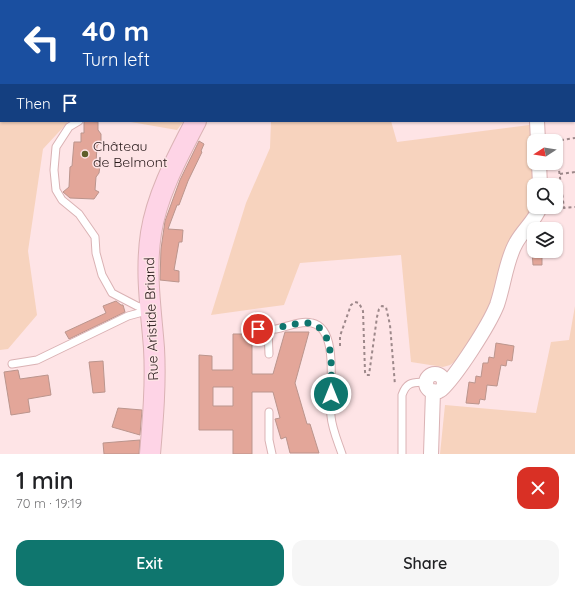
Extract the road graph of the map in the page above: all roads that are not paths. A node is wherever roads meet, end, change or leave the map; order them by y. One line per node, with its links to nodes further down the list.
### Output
1 (77, 122): 6 (lane)
2 (196, 122): 6 (street, Rue Aristide Briand)
3 (537, 122): 4 (street)
4 (538, 134)
5 (538, 214): 11 (street)
6 (150, 310): 10 (lane); 13 (street, Rue Aristide Briand)
7 (248, 329): 8 (lane)
8 (268, 330): 9 (lane); 15 (lane)
9 (269, 354)
10 (12, 364)
11 (434, 384): 16 (lane); 17 (street)
12 (268, 412): 14 (lane)
13 (150, 454)
14 (272, 454)
15 (342, 454)
16 (402, 454)
17 (431, 454)

